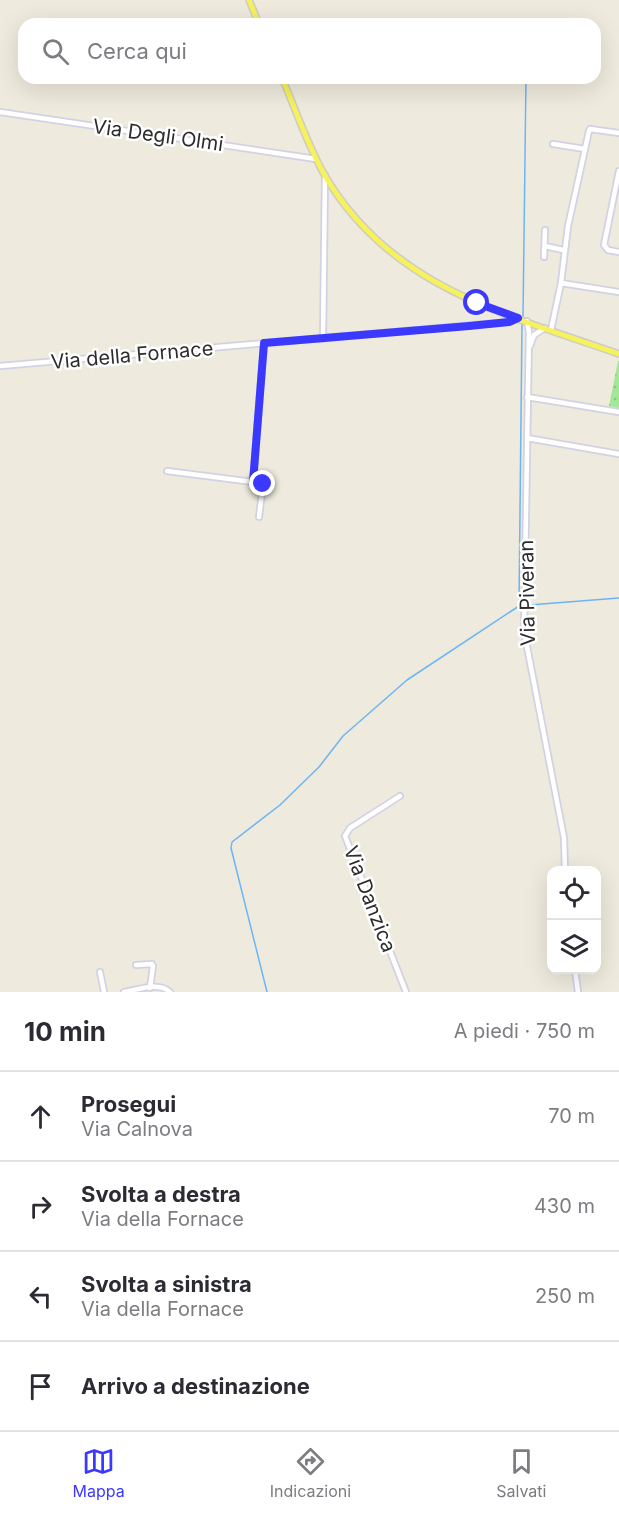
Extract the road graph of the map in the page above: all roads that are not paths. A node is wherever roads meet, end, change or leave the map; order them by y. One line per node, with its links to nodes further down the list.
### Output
1 (249, 0): 2 (main road)
2 (256, 18)
3 (285, 84): 8 (main road)
4 (0, 112): 8 (street, Via Degli Olmi)
5 (619, 133): 7 (street)
6 (552, 144): 7 (street)
7 (585, 149): 13 (street)
8 (316, 159): 10 (main road)
9 (619, 171): 14 (street)
10 (325, 175): 18 (main road); 22 (street)
11 (545, 230): 12 (street)
12 (545, 246): 13 (street); 15 (street)
13 (563, 250): 16 (street)
14 (619, 252)
15 (544, 257)
16 (561, 283): 17 (street); 20 (street)
17 (619, 291)
18 (522, 320): 19 (main road); 21 (street, Via Piveran); 22 (street, Via della Fornace)
19 (535, 324): 20 (main road); 21 (street, Via Piveran)
20 (548, 329): 21 (street); 24 (main road)
21 (532, 334): 26 (street, Via Piveran)
22 (323, 339): 23 (street, Via della Fornace)
23 (264, 343): 25 (street, Via della Fornace); 31 (street)
24 (619, 354)
25 (0, 366)
26 (527, 397): 27 (street); 28 (street, Via Piveran)
27 (619, 412)
28 (526, 438): 29 (street); 34 (street, Via Piveran)
29 (619, 454)
30 (167, 471): 31 (street)
31 (253, 482): 32 (street)
32 (259, 516)
33 (400, 796): 42 (street, Via Danzica)
34 (565, 866)
35 (136, 965): 38 (street)
36 (100, 972): 39 (street)
37 (576, 974): 43 (street)
38 (150, 988): 40 (street); 41 (street)
39 (104, 992)
40 (124, 992)
41 (170, 992)
42 (406, 992)
43 (578, 992)

